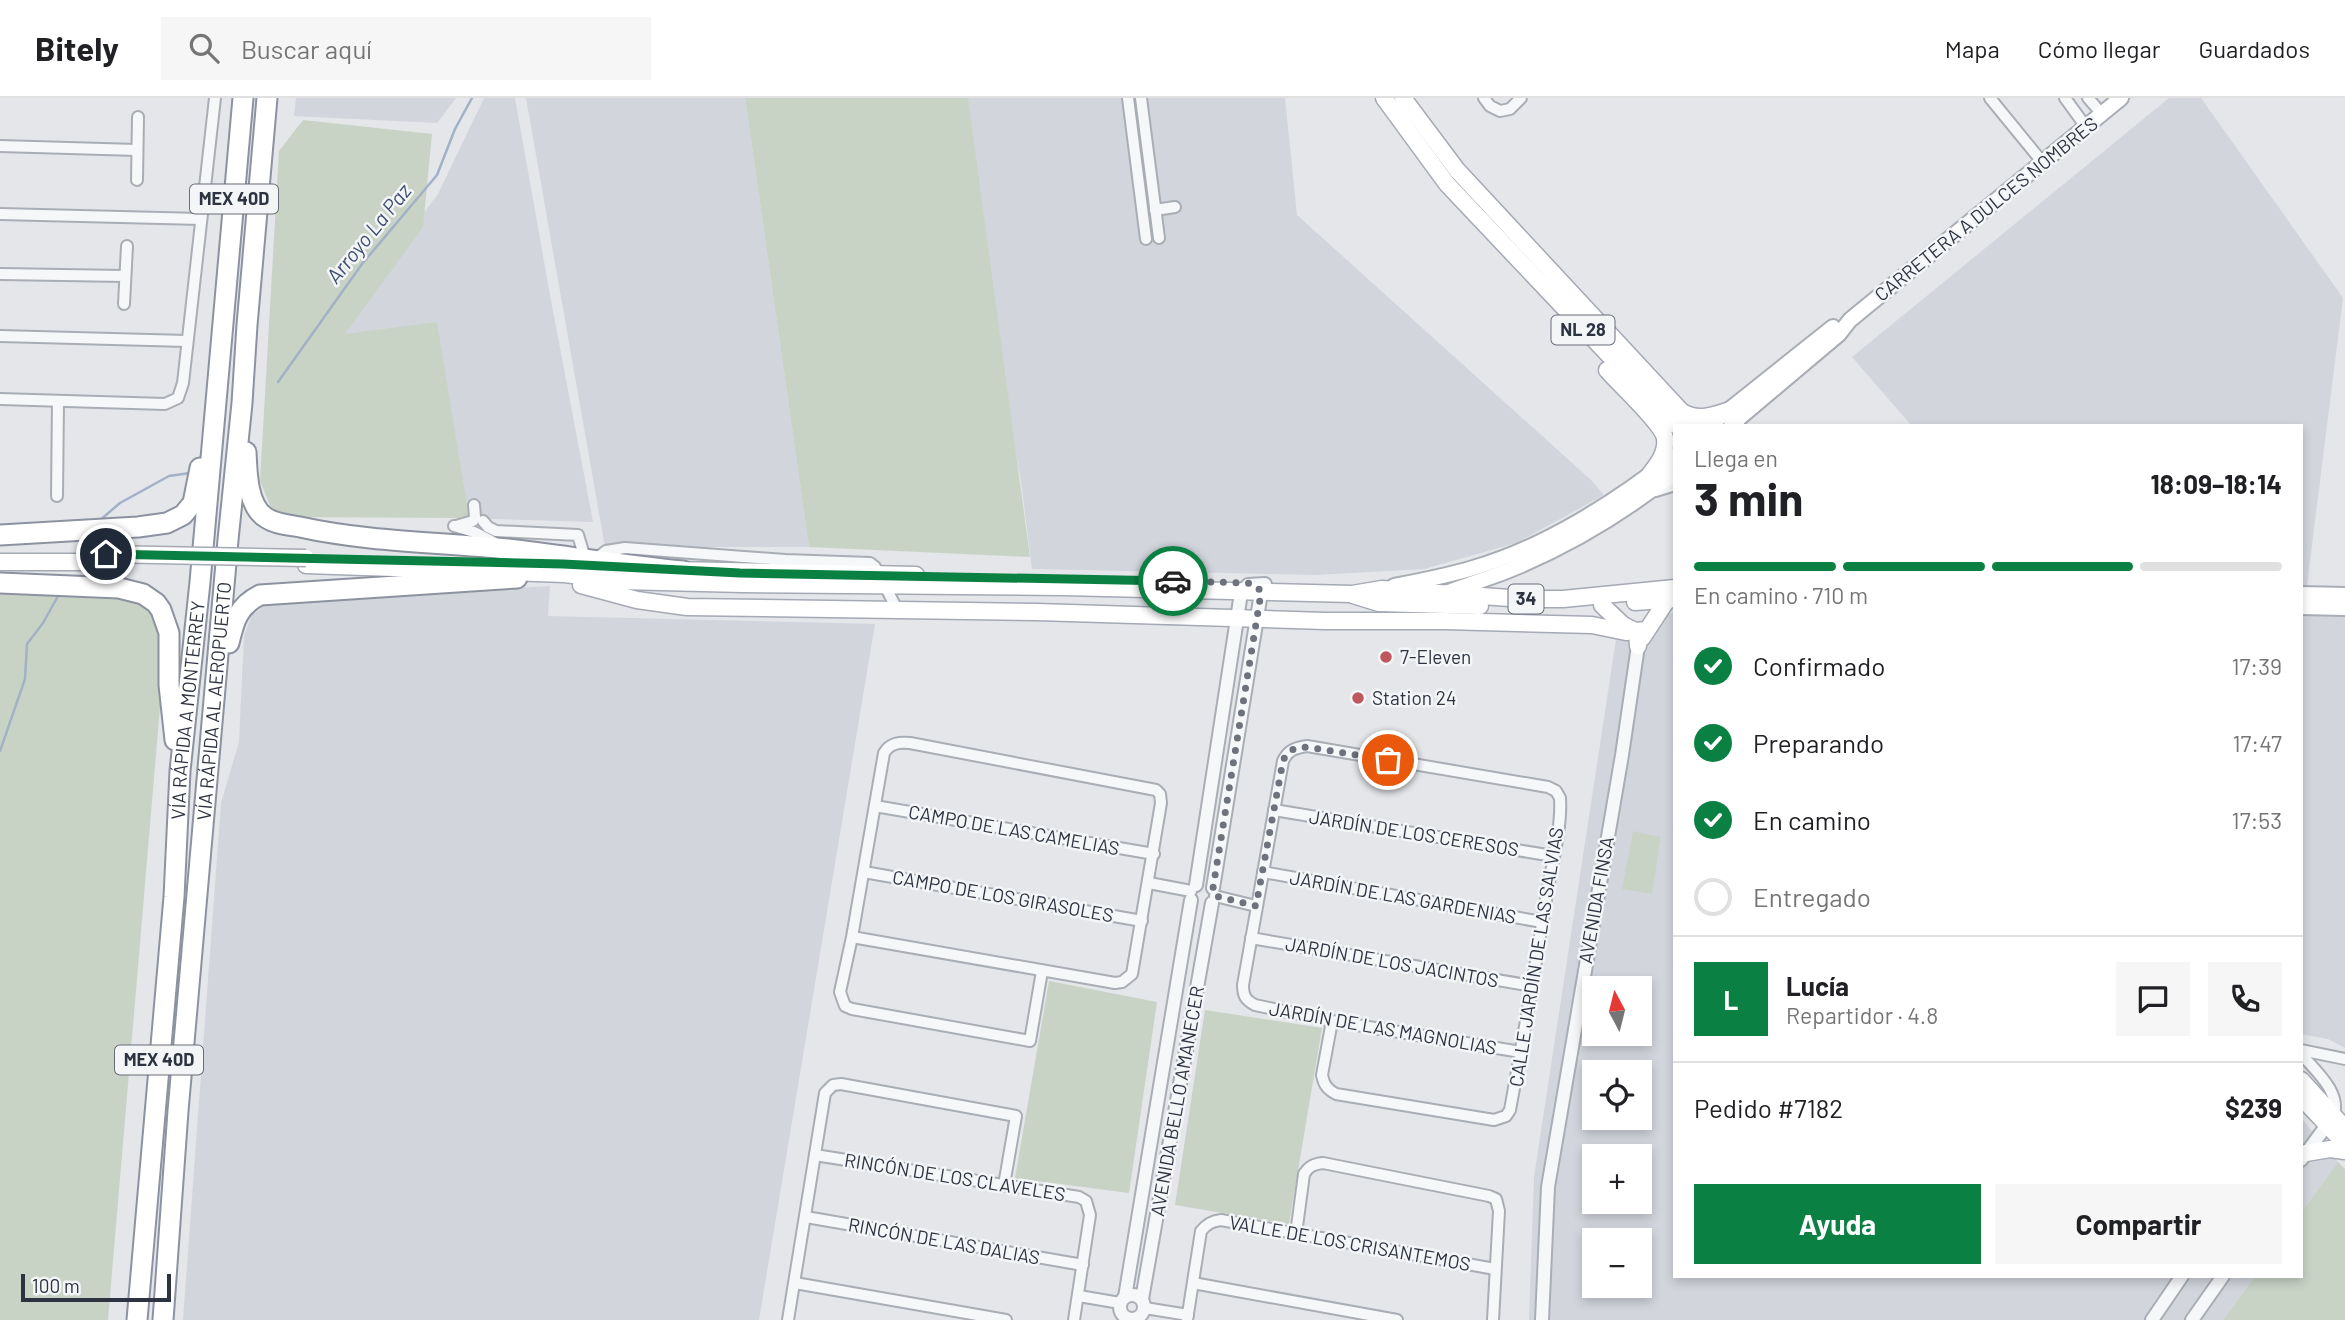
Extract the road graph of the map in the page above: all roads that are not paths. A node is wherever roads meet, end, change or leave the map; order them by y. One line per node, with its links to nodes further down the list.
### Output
1 (215, 98): 24 (street)
2 (243, 98): 37 (highway, VÍA RÁPIDA A MONTERREY / MEX 40D)
3 (267, 98): 36 (highway, VÍA RÁPIDA AL AEROPUERTO / MEX 40D)
4 (1128, 98): 26 (street)
5 (1141, 98): 22 (street)
6 (1384, 98): 30 (main road, NL 28)
7 (1404, 98): 38 (main road)
8 (1484, 98): 9 (street)
9 (1521, 98)
10 (1990, 98): 19 (street)
11 (2064, 98): 16 (street)
12 (2088, 98): 14 (street)
13 (2121, 98): 14 (main road, CARRETERA A DULCES NOMBRES)
14 (2102, 114): 16 (main road, CARRETERA A DULCES NOMBRES)
15 (138, 117): 18 (street)
16 (2086, 127): 19 (main road, CARRETERA A DULCES NOMBRES)
17 (0, 146): 18 (street)
18 (137, 150): 20 (street)
19 (2043, 163): 39 (main road, CARRETERA A DULCES NOMBRES)
20 (137, 180)
21 (1175, 207): 22 (street)
22 (1155, 210): 25 (street)
23 (0, 214): 24 (street)
24 (201, 219): 33 (street)
25 (1159, 238)
26 (1146, 239)
27 (127, 246): 29 (street)
28 (0, 274): 29 (street)
29 (125, 276): 31 (street)
30 (1546, 290): 38 (main road, NL 28); 42 (main road)
31 (124, 304)
32 (0, 336): 33 (street)
33 (187, 341): 35 (street)
34 (0, 399): 35 (street)
35 (58, 401): 43 (street)
36 (242, 403): 47 (highway); 76 (highway, VÍA RÁPIDA AL AEROPUERTO / MEX 40D)
37 (216, 406): 46 (highway); 81 (highway, VÍA RÁPIDA A MONTERREY / MEX 40D)
38 (1674, 420): 39 (main road)
39 (1733, 420): 40 (main road, CARRETERA A DULCES NOMBRES)
40 (1715, 424)
41 (1673, 454): 42 (main road)
42 (1669, 472): 58 (main road); 59 (main road)
43 (57, 496)
44 (474, 505): 47 (street)
45 (483, 521): 54 (street)
46 (0, 534)
47 (507, 549): 52 (highway)
48 (0, 554): 49 (main road)
49 (107, 558): 50 (main road); 51 (main road, bridge)
50 (0, 562)
51 (306, 562): 52 (main road); 54 (main road)
52 (683, 571): 54 (main road)
53 (517, 578): 69 (main road); 76 (highway)
54 (882, 582): 56 (main road); 57 (main road); 69 (main road); 70 (street)
55 (0, 583): 81 (highway)
56 (1063, 587): 57 (main road); 71 (main road)
57 (1254, 587): 58 (main road); 60 (main road); 72 (street, AVENIDA BELLO AMANECER); 73 (street, AVENIDA BELLO AMANECER)
58 (1382, 589): 59 (main road, 34); 60 (main road)
59 (1444, 593): 63 (main road, 34); 64 (main road)
60 (1352, 594): 64 (main road)
61 (2303, 594): 62 (main road)
62 (2345, 595)
63 (1672, 596): 65 (main road, 34); 75 (main road)
64 (1407, 605): 66 (main road, 34)
65 (1602, 605): 66 (main road, 34); 75 (main road)
66 (1478, 606): 74 (main road)
67 (2303, 607): 68 (main road)
68 (2345, 608)
69 (800, 610): 70 (main road)
70 (898, 611): 71 (main road)
71 (1037, 612): 72 (main road)
72 (1238, 618): 73 (main road); 77 (street, AVENIDA BELLO AMANECER)
73 (1257, 619): 74 (main road); 78 (street, AVENIDA BELLO AMANECER)
74 (1445, 621): 75 (main road)
75 (1640, 636): 134 (street, AVENIDA FINSA)
76 (217, 665): 128 (highway, VÍA RÁPIDA AL AEROPUERTO / MEX 40D)
77 (1221, 720): 78 (street); 79 (street, AVENIDA BELLO AMANECER)
78 (1239, 722): 80 (street, AVENIDA BELLO AMANECER)
79 (1216, 748): 80 (street); 89 (street, AVENIDA BELLO AMANECER)
80 (1234, 752): 90 (street, AVENIDA BELLO AMANECER)
81 (180, 771): 127 (highway, VÍA RÁPIDA A MONTERREY / MEX 40D)
82 (875, 806): 84 (street, CAMPO DE LAS CAMELIAS); 84 (street); 86 (street)
83 (1274, 810): 85 (street, JARDÍN DE LOS CERESOS); 85 (street, CALLE JARDÍN DE LAS SALVIAS); 87 (street)
84 (1154, 854): 88 (street)
85 (1553, 856): 93 (street, CALLE JARDÍN DE LAS SALVIAS)
86 (864, 872): 92 (street, CAMPO DE LOS GIRASOLES); 94 (street)
87 (1263, 872): 91 (street); 93 (street, JARDÍN DE LAS GARDENIAS)
88 (1149, 883): 89 (street); 92 (street)
89 (1192, 892): 90 (street); 90 (street); 104 (street, AVENIDA BELLO AMANECER)
90 (1213, 895): 91 (street); 105 (street, AVENIDA BELLO AMANECER)
91 (1256, 906): 95 (street)
92 (1142, 920): 96 (street)
93 (1542, 922): 97 (street, CALLE JARDÍN DE LAS SALVIAS)
94 (852, 937): 96 (street); 96 (street)
95 (1251, 938): 97 (street, JARDÍN DE LOS JACINTOS); 98 (street, JARDÍN DE LAS MAGNOLIAS)
96 (1042, 971)
97 (1532, 986): 99 (street, CALLE JARDÍN DE LAS SALVIAS)
98 (1332, 1021): 99 (street, JARDÍN DE LAS MAGNOLIAS); 99 (street, CALLE JARDÍN DE LAS SALVIAS)
99 (1521, 1052)
100 (2303, 1052): 102 (street)
101 (2303, 1054): 109 (street)
102 (2345, 1059)
103 (2303, 1082): 109 (main road)
104 (1160, 1090): 105 (street); 107 (street, AVENIDA BELLO AMANECER)
105 (1179, 1093): 108 (street, AVENIDA BELLO AMANECER)
106 (2303, 1102): 109 (main road)
107 (1156, 1113): 108 (street); 124 (street, AVENIDA BELLO AMANECER)
108 (1175, 1117): 125 (street, AVENIDA BELLO AMANECER)
109 (2334, 1120): 110 (main road); 113 (street)
110 (2345, 1144)
111 (2345, 1151): 113 (main road)
112 (816, 1155): 114 (street, RINCÓN DE LOS CLAVELES); 114 (street); 115 (street)
113 (2303, 1157)
114 (1003, 1185): 117 (street, RINCÓN DE LOS CLAVELES)
115 (806, 1217): 117 (street, RINCÓN DE LAS DALIAS); 121 (street)
116 (1296, 1234): 118 (street, VALLE DE LOS CRISANTEMOS); 118 (street); 122 (street, VALLE DE LOS CRISANTEMOS)
117 (1083, 1265): 123 (street)
118 (1495, 1269): 133 (street)
119 (2181, 1278): 135 (street)
120 (2222, 1278): 136 (street)
121 (794, 1283): 129 (street); 130 (street)
122 (1193, 1283): 126 (street); 132 (street)
123 (1079, 1296): 124 (street); 131 (street)
124 (1121, 1308): 125 (street); 125 (street)
125 (1142, 1310): 126 (street)
126 (1187, 1318)
127 (137, 1320)
128 (163, 1320)
129 (788, 1320)
130 (1006, 1320)
131 (1074, 1320)
132 (1397, 1320)
133 (1493, 1320)
134 (1542, 1320)
135 (2152, 1320)
136 (2193, 1320)

